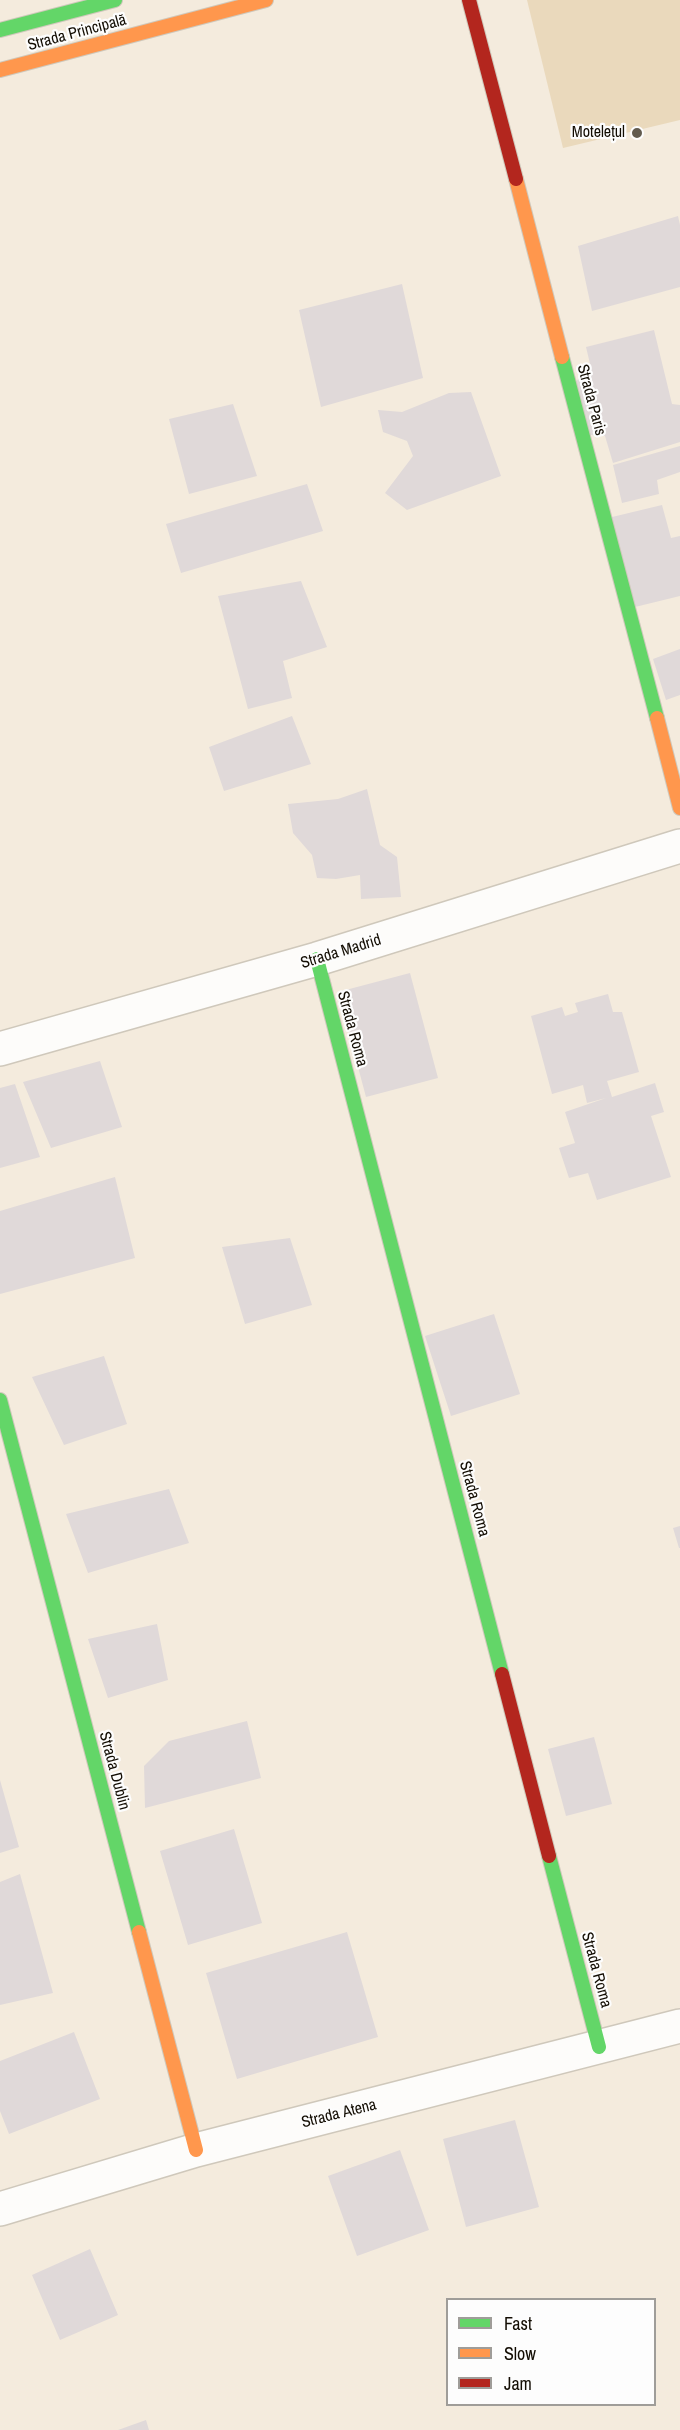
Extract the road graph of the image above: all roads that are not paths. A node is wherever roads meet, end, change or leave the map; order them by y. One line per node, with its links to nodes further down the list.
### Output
1 (115, 0): 4 (street, Strada Principală)
2 (266, 0): 5 (street, Strada Principală)
3 (470, 0): 6 (street, Strada Paris)
4 (0, 30)
5 (0, 70)
6 (680, 808)
7 (680, 846): 8 (street, Strada Madrid)
8 (317, 959): 9 (street, Strada Madrid); 12 (street, Strada Roma)
9 (0, 1049)
10 (0, 1400): 13 (street, Strada Dublin)
11 (680, 2026): 12 (street, Strada Atena)
12 (599, 2047): 13 (street, Strada Atena)
13 (196, 2150): 14 (street, Strada Atena)
14 (0, 2209)

